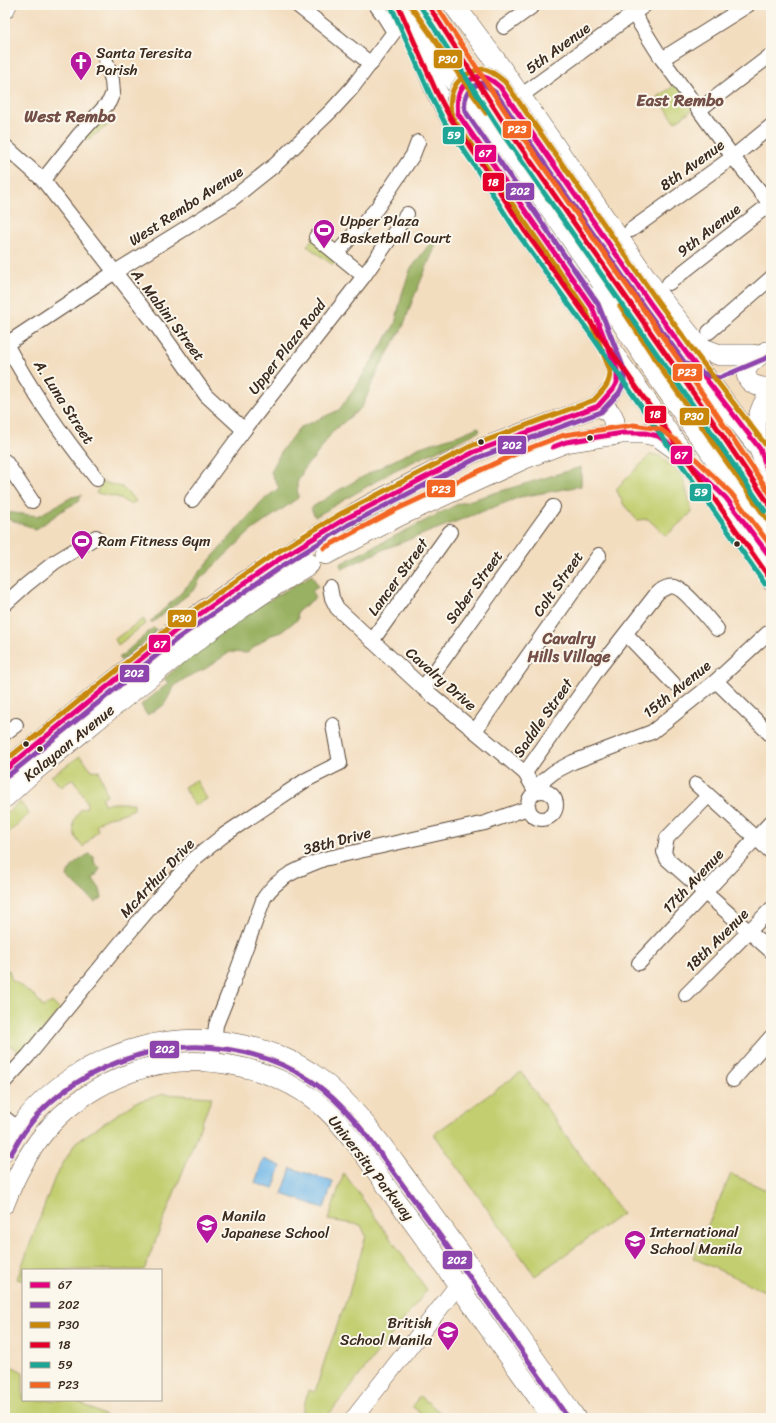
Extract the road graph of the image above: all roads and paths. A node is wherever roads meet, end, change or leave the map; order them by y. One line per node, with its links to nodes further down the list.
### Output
1 (7, 5): 11 (main road)
2 (297, 5): 17 (street)
3 (376, 5): 17 (street, West Rembo Avenue)
4 (398, 5): 37 (main road)
5 (401, 5): 40 (main road)
6 (428, 5): 55 (main road)
7 (454, 5): 38 (main road)
8 (534, 5): 13 (street)
9 (645, 5): 12 (street, 5th Avenue)
10 (748, 5): 15 (street)
11 (5, 9)
12 (631, 9): 15 (street); 18 (street, 5th Avenue)
13 (504, 27)
14 (771, 55): 19 (street)
15 (662, 58): 19 (street)
16 (106, 61): 24 (street)
17 (371, 64): 30 (street, West Rembo Avenue)
18 (529, 90)
19 (699, 110): 23 (street)
20 (771, 126): 23 (street, 8th Avenue)
21 (418, 142): 29 (street)
22 (5, 146): 24 (street, A. Mabini Street)
23 (733, 157): 25 (street); 27 (street, 8th Avenue)
24 (43, 180): 30 (street, A. Mabini Street)
25 (770, 204): 33 (street, 9th Avenue)
26 (407, 214): 31 (street, Upper Plaza Road)
27 (631, 230)
28 (316, 237): 29 (street)
29 (337, 253): 31 (street)
30 (115, 272): 36 (street, West Rembo Avenue); 44 (street, A. Mabini Street)
31 (364, 276): 44 (street, Upper Plaza Road)
32 (771, 278): 35 (street)
33 (669, 283)
34 (588, 300): 37 (main road); 39 (main road, bridge); 40 (main road)
35 (709, 332)
36 (5, 344): 49 (street, A. Luna Street)
37 (608, 346): 43 (main road, Kalayaan Avenue); 48 (main road)
38 (763, 352): 39 (main road); 41 (main road)
39 (690, 358): 46 (main road)
40 (658, 377): 51 (main road); 58 (main road)
41 (771, 386)
42 (771, 392): 46 (main road)
43 (598, 406): 45 (main road); 59 (main road, Kalayaan Avenue)
44 (244, 430): 52 (street, Upper Plaza Road)
45 (612, 435): 48 (main road, Kalayaan Avenue); 59 (main road, Kalayaan Avenue)
46 (766, 456): 50 (main road)
47 (5, 461): 53 (street)
48 (688, 461): 51 (main road); 62 (main road)
49 (97, 479)
50 (771, 480)
51 (726, 498): 61 (main road)
52 (192, 500)
53 (32, 501)
54 (553, 507): 71 (street, Saber Street)
55 (771, 507)
56 (450, 532): 68 (street, Lancer Street)
57 (96, 537): 64 (street)
58 (771, 537)
59 (313, 550): 77 (main road, Kalayaan Avenue); 82 (main road, Kalayaan Avenue)
60 (599, 555): 75 (street, Colt Street)
61 (771, 558)
62 (771, 580)
63 (330, 587): 68 (street, Cavalry Drive)
64 (5, 604)
65 (717, 629): 67 (street, Saddle Street)
66 (768, 633): 69 (street, 15th Avenue)
67 (626, 634): 70 (street); 78 (street, Saddle Street)
68 (372, 641): 71 (street, Cavalry Drive)
69 (716, 681): 74 (street); 80 (street, 15th Avenue)
70 (673, 683)
71 (423, 688): 75 (street, Cavalry Drive)
72 (16, 725): 76 (street)
73 (333, 725): 97 (street, McArthur Drive)
74 (769, 730)
75 (476, 731): 78 (street, Cavalry Drive)
76 (5, 733)
77 (5, 770)
78 (525, 772): 80 (street, Cavalry Drive)
79 (696, 784): 81 (street)
80 (535, 790): 83 (street); 83 (street)
81 (708, 796): 85 (street); 87 (street)
82 (5, 797)
83 (528, 808): 94 (street, 38th Drive)
84 (771, 822): 85 (street, 17th Avenue)
85 (756, 838): 86 (street); 87 (street, 17th Avenue)
86 (771, 852)
87 (705, 893): 89 (street); 91 (street, 17th Avenue)
88 (771, 909): 89 (street, 18th Avenue)
89 (750, 932): 90 (street); 92 (street, 18th Avenue)
90 (771, 951)
91 (639, 964)
92 (686, 995)
93 (771, 1037): 96 (street)
94 (214, 1040): 95 (street, 38th Drive); 98 (main road, University Parkway); 101 (main road, University Parkway)
95 (212, 1062): 100 (main road, University Parkway); 102 (main road, University Parkway)
96 (733, 1080)
97 (5, 1081)
98 (11, 1124): 99 (main road, University Parkway)
99 (5, 1151)
100 (5, 1204)
101 (476, 1273): 102 (street); 105 (main road, University Parkway)
102 (458, 1285): 103 (street); 104 (main road, University Parkway)
103 (354, 1418)
104 (552, 1418)
105 (576, 1418)

